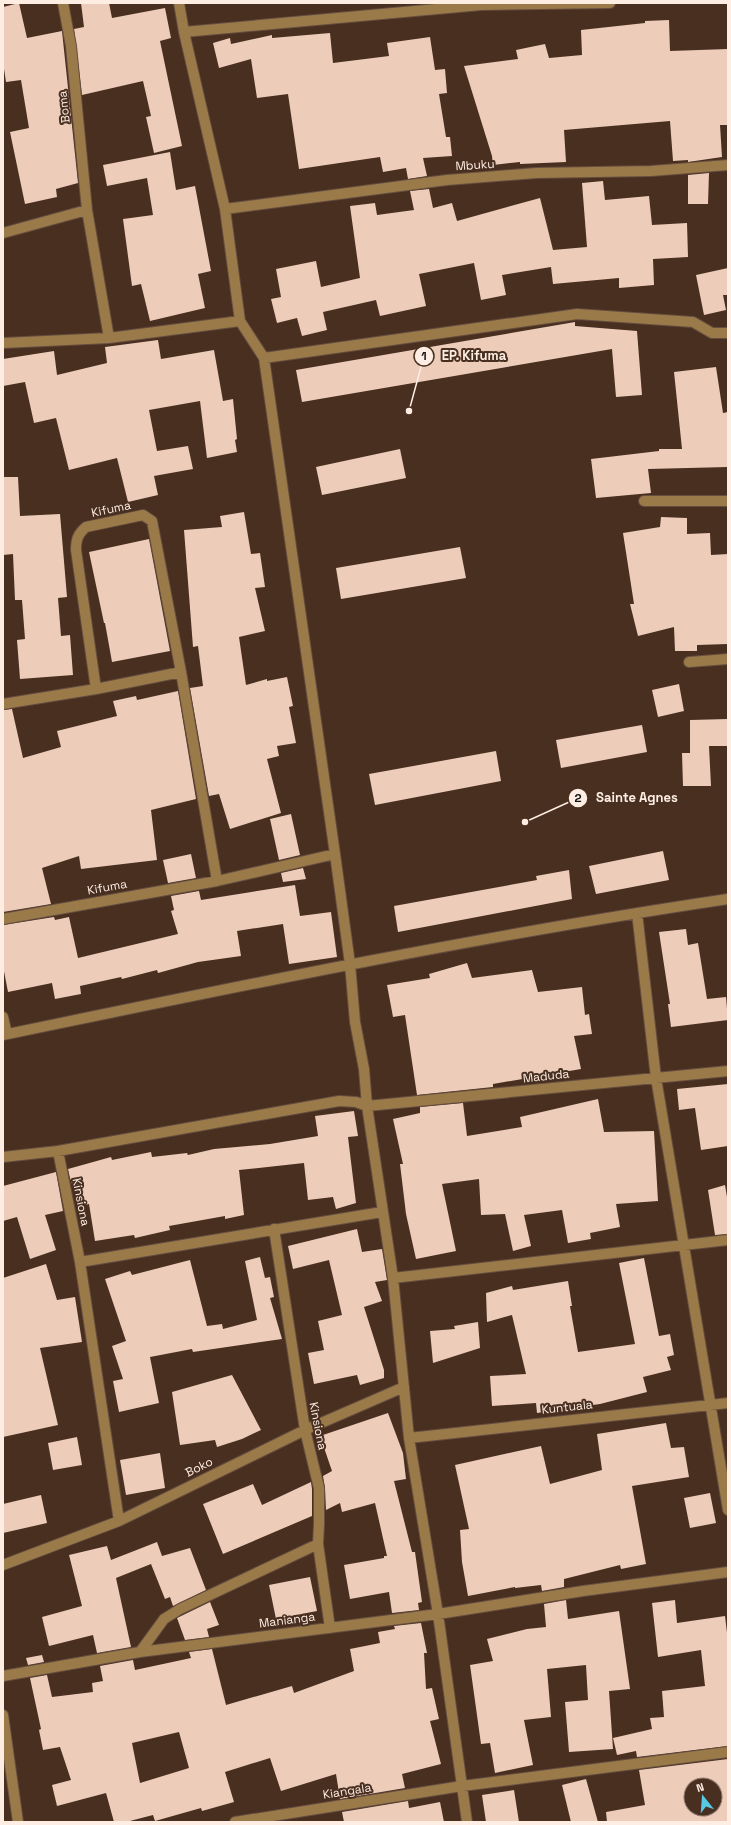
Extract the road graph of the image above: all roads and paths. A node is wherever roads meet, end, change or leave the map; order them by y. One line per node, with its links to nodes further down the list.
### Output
1 (62, 3): 6 (street, Boma)
2 (179, 3): 4 (street)
3 (610, 3): 4 (street)
4 (184, 32): 7 (street)
5 (728, 164): 7 (street, Mbuku)
6 (87, 210): 8 (street); 11 (street, Boma)
7 (225, 210): 9 (street)
8 (3, 233)
9 (240, 321): 11 (street); 13 (street)
10 (728, 333): 13 (street)
11 (109, 338): 12 (street)
12 (3, 343)
13 (264, 358): 21 (street)
14 (728, 500): 15 (street)
15 (644, 501)
16 (728, 659): 17 (street)
17 (690, 662)
18 (181, 672): 19 (street); 19 (street, Kifuma); 22 (street, Kifuma)
19 (96, 689): 20 (street)
20 (3, 704)
21 (335, 854): 22 (street, Kifuma); 26 (street)
22 (216, 881): 25 (street, Kifuma)
23 (728, 899): 24 (street)
24 (637, 913): 26 (street); 30 (street)
25 (3, 919)
26 (350, 964): 28 (street); 31 (street)
27 (3, 1017): 28 (street)
28 (5, 1034)
29 (728, 1071): 30 (street, Maduda)
30 (656, 1078): 31 (street, Maduda); 37 (street)
31 (367, 1106): 32 (street, Maduda); 34 (street)
32 (58, 1150): 33 (street, Maduda); 38 (street, Kinsiona)
33 (3, 1157)
34 (382, 1212): 35 (street); 39 (street)
35 (274, 1229): 38 (street); 43 (street, Kinsiona)
36 (728, 1240): 37 (street)
37 (685, 1244): 39 (street); 42 (street)
38 (80, 1262): 46 (street, Kinsiona)
39 (393, 1278): 40 (street)
40 (404, 1387): 43 (street, Boko); 44 (street)
41 (728, 1403): 42 (street, Kuntuala)
42 (711, 1405): 44 (street, Kuntuala); 45 (street)
43 (304, 1430): 46 (street, Boko); 47 (street, Kinsiona)
44 (409, 1438): 50 (street)
45 (728, 1510)
46 (119, 1521): 48 (street, Boko)
47 (318, 1544): 51 (street, Kinsiona); 52 (street)
48 (3, 1565)
49 (728, 1572): 50 (street, Manianga)
50 (438, 1614): 51 (street, Manianga); 56 (street)
51 (330, 1628): 52 (street, Manianga)
52 (140, 1652): 53 (street, Manianga)
53 (3, 1676)
54 (3, 1715): 57 (street)
55 (728, 1752): 56 (street, Kiangala)
56 (462, 1786): 58 (street, Kiangala); 59 (street)
57 (18, 1822)
58 (236, 1822)
59 (467, 1822)

